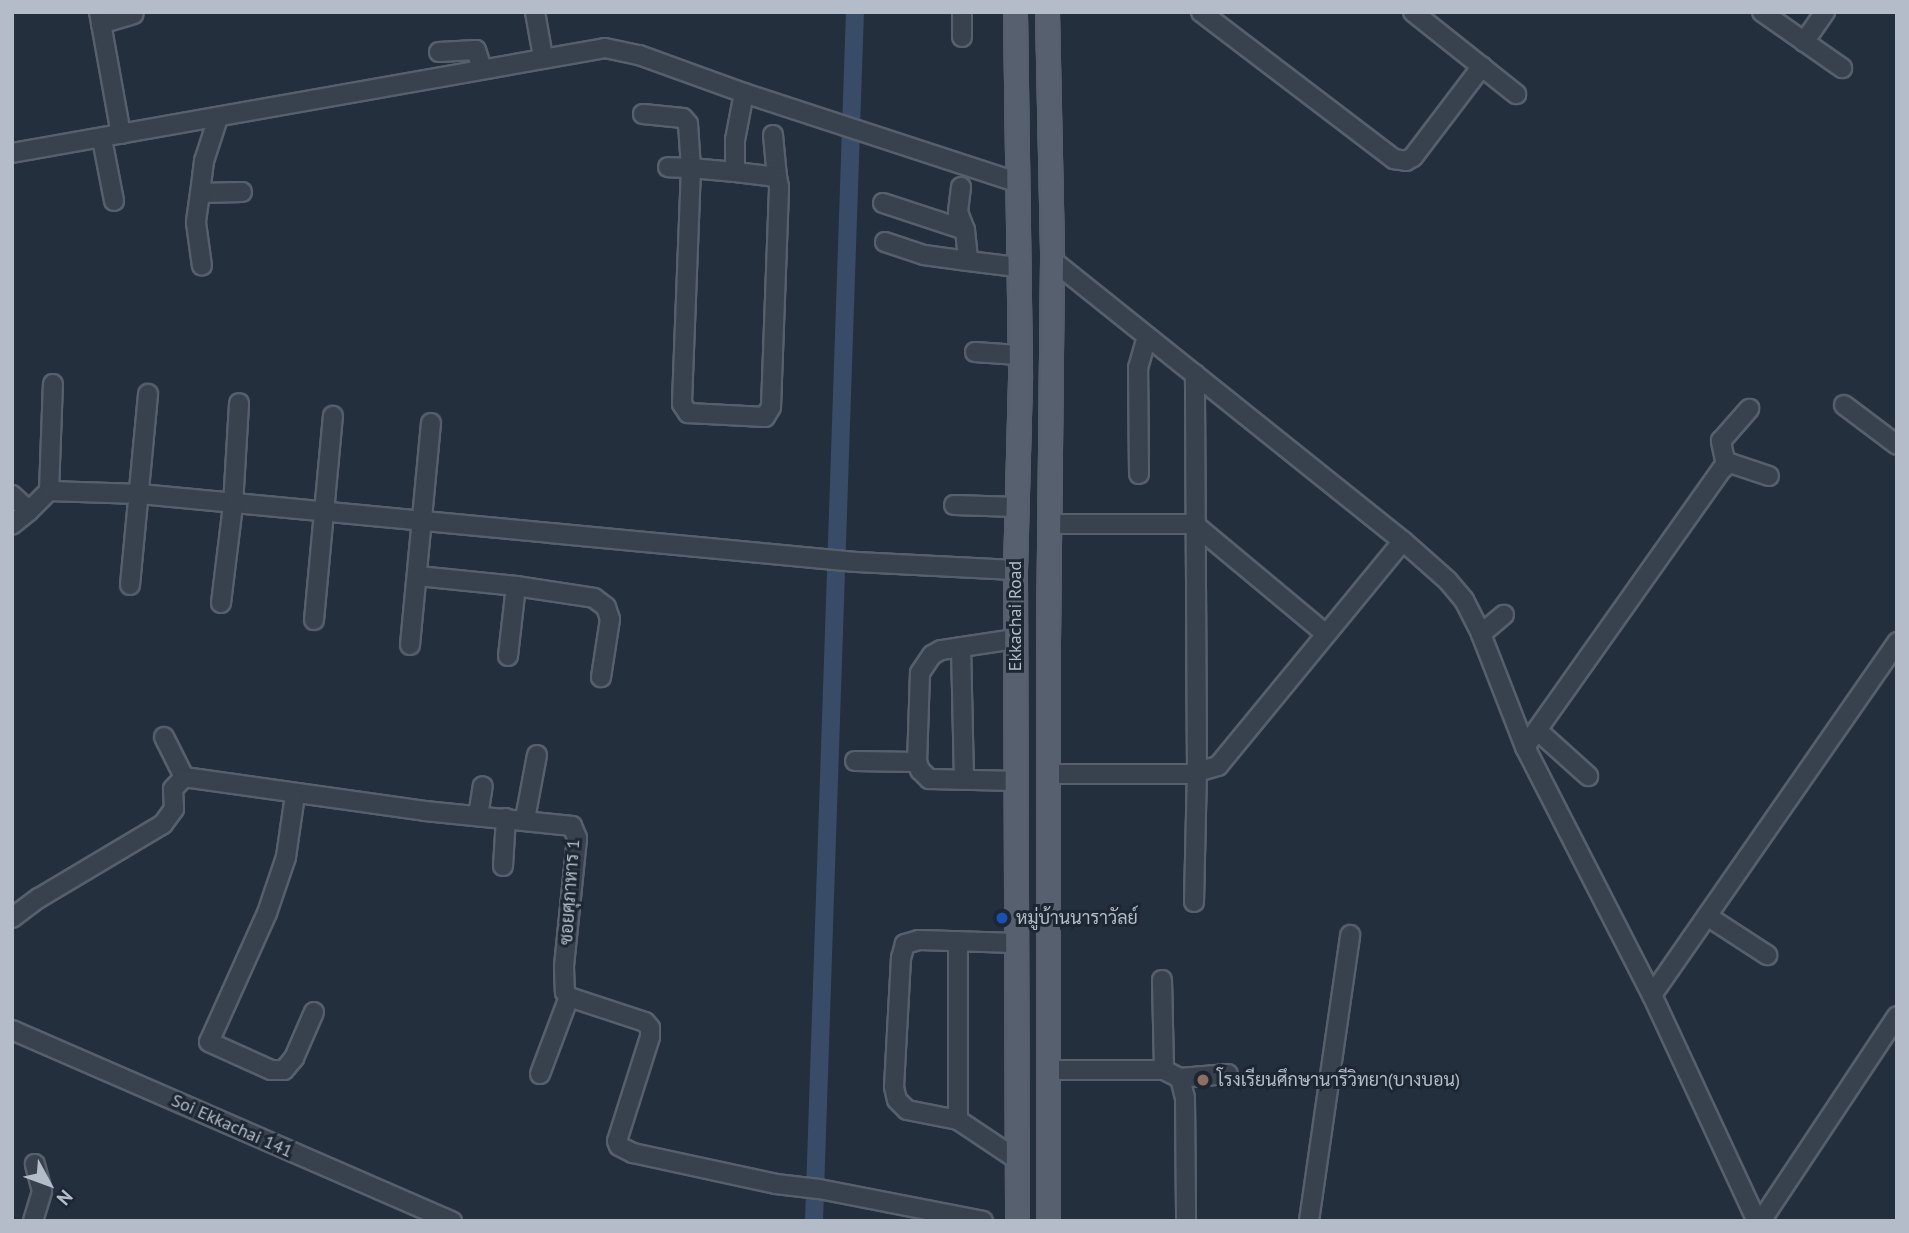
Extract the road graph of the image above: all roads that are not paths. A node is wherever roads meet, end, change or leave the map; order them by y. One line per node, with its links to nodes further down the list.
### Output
1 (535, 12): 14 (street)
2 (962, 12): 11 (street)
3 (1015, 12): 30 (main road, Ekkachai Road)
4 (1047, 12): 39 (main road, Ekkachai Road)
5 (1201, 12): 15 (street)
6 (1413, 12): 15 (street)
7 (1762, 12): 12 (street)
8 (1825, 12): 12 (street)
9 (132, 14): 10 (street)
10 (100, 18): 22 (street)
11 (962, 37)
12 (1804, 42): 16 (street)
13 (439, 52): 17 (street)
14 (543, 57): 17 (street); 18 (street)
15 (1482, 66): 19 (street)
16 (1842, 68)
17 (482, 69): 21 (street)
18 (744, 93): 28 (street); 30 (street)
19 (1516, 94)
20 (643, 114): 27 (street)
21 (218, 118): 22 (street); 33 (street)
22 (121, 134): 24 (street)
23 (773, 135): 29 (street)
24 (102, 139): 25 (street); 34 (street)
25 (12, 153)
26 (668, 167): 27 (street)
27 (691, 168): 28 (street); 29 (street)
28 (735, 172): 29 (street)
29 (777, 177)
30 (1016, 182): 38 (main road, Ekkachai Road)
31 (961, 187): 36 (street)
32 (242, 192): 33 (street)
33 (200, 194): 41 (street)
34 (114, 201)
35 (883, 203): 36 (street)
36 (965, 230): 40 (street)
37 (884, 242): 40 (street)
38 (1016, 256): 39 (main road); 40 (street); 44 (main road, Ekkachai Road)
39 (1052, 260): 42 (street); 66 (main road, Ekkachai Road)
40 (968, 261)
41 (202, 266)
42 (1147, 336): 45 (street); 55 (street)
43 (975, 352): 44 (street)
44 (1018, 355): 62 (main road, Ekkachai Road)
45 (1195, 374): 67 (street); 69 (street)
46 (53, 384): 57 (street)
47 (148, 394): 58 (street)
48 (239, 403): 60 (street)
49 (1844, 405): 53 (street)
50 (1749, 409): 54 (street)
51 (333, 416): 64 (street)
52 (431, 423): 65 (street)
53 (1897, 445)
54 (1726, 465): 56 (street); 85 (street)
55 (1139, 474)
56 (1769, 476)
57 (49, 491): 58 (street); 63 (street)
58 (140, 494): 60 (street); 72 (street)
59 (12, 495): 63 (street)
60 (233, 505): 64 (street); 74 (street)
61 (954, 505): 62 (street)
62 (1017, 507): 70 (main road, Ekkachai Road)
63 (29, 510): 68 (street)
64 (326, 512): 65 (street); 76 (street)
65 (419, 521): 70 (street); 71 (street)
66 (1050, 524): 67 (street); 92 (main road, Ekkachai Road)
67 (1194, 524): 77 (street); 91 (street)
68 (12, 525)
69 (1403, 541): 77 (street); 78 (street)
70 (1015, 570): 79 (main road, Ekkachai Road)
71 (418, 576): 73 (street); 81 (street)
72 (130, 585)
73 (516, 586): 83 (street); 84 (street)
74 (221, 603)
75 (1504, 615): 78 (street)
76 (314, 620)
77 (1325, 633): 91 (street)
78 (1481, 634): 87 (street)
79 (1015, 639): 82 (street); 96 (main road, Ekkachai Road)
80 (1897, 642): 103 (street)
81 (410, 645)
82 (961, 647): 90 (street); 95 (street)
83 (508, 656)
84 (601, 677)
85 (1537, 730): 87 (street); 93 (street)
86 (164, 737): 94 (street)
87 (1525, 747): 110 (street)
88 (537, 755): 100 (street)
89 (855, 761): 90 (street)
90 (918, 762): 95 (street)
91 (1197, 773): 92 (street); 102 (street)
92 (1048, 774): 115 (main road, Ekkachai Road)
93 (1588, 776)
94 (184, 777): 98 (street, ซอยศุภาหาร 1); 104 (street)
95 (964, 780): 96 (street)
96 (1017, 782): 107 (main road, Ekkachai Road)
97 (483, 786): 99 (street)
98 (295, 795): 99 (street, ซอยศุภาหาร 1); 112 (street)
99 (478, 816): 100 (street, ซอยศุภาหาร 1)
100 (516, 819): 101 (street); 111 (street, ซอยศุภาหาร 1)
101 (503, 866)
102 (1194, 902)
103 (1707, 916): 108 (street); 110 (street)
104 (12, 918)
105 (1350, 935): 129 (street)
106 (958, 941): 107 (street); 119 (street); 119 (street)
107 (1016, 943): 120 (main road, Ekkachai Road)
108 (1767, 955)
109 (1162, 980): 117 (street)
110 (1652, 995): 122 (street)
111 (569, 997): 116 (street); 125 (street)
112 (314, 1012)
113 (1897, 1016): 122 (street)
114 (12, 1030): 124 (street, Soi Ekkachai 141)
115 (1048, 1070): 117 (street); 127 (main road, Ekkachai Road)
116 (540, 1074)
117 (1172, 1074): 118 (street); 128 (street)
118 (1228, 1074)
119 (958, 1120): 120 (street)
120 (1018, 1160): 126 (main road, Ekkachai Road)
121 (35, 1164): 123 (street)
122 (1756, 1220)
123 (33, 1221)
124 (452, 1221)
125 (983, 1221)
126 (1017, 1221)
127 (1048, 1221)
128 (1186, 1221)
129 (1309, 1221)

